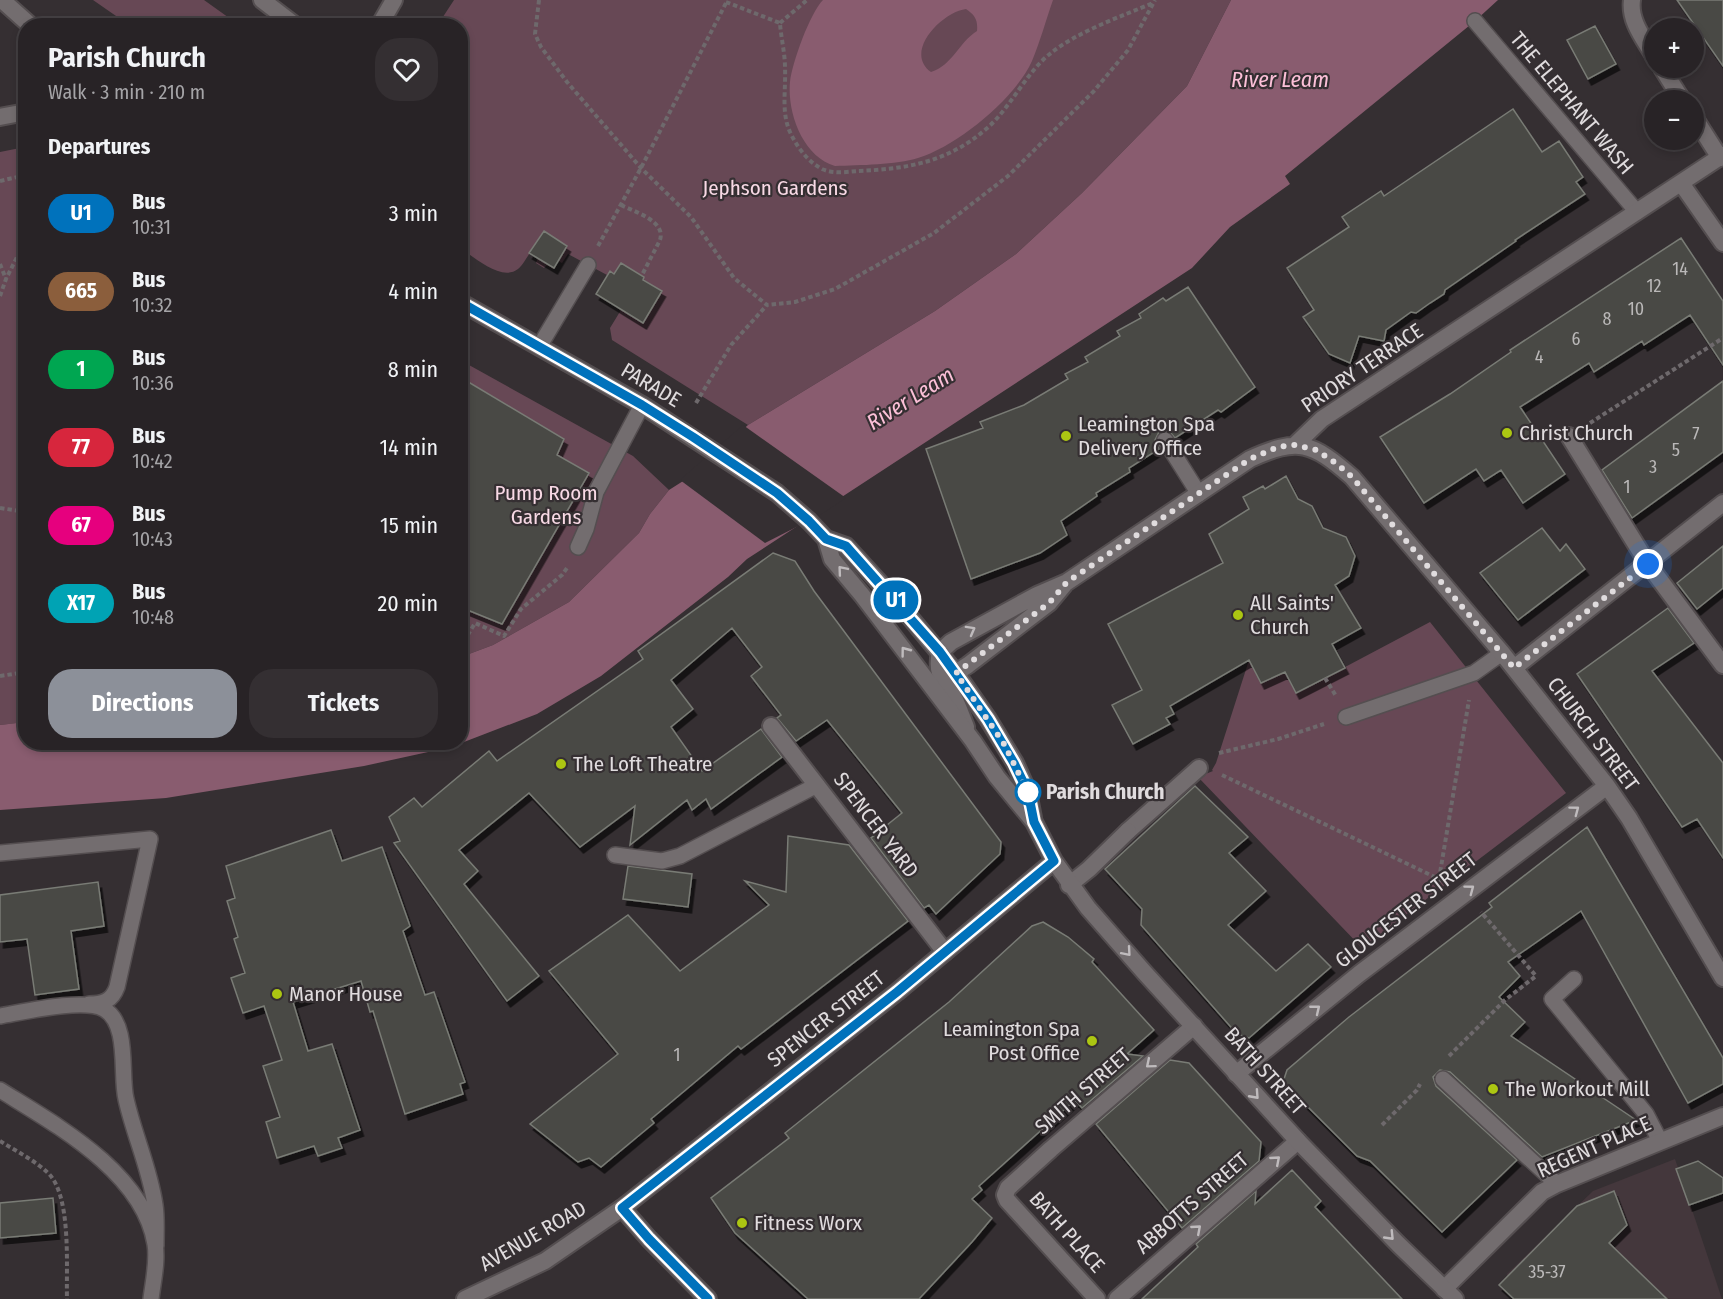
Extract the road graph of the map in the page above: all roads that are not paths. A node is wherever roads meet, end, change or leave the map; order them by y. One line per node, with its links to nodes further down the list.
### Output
1 (2, 0): 5 (street)
2 (262, 0): 6 (street)
3 (394, 0): 7 (street)
4 (1632, 0): 9 (street)
5 (22, 18)
6 (286, 18)
7 (384, 18)
8 (1475, 21): 15 (lane, THE ELEPHANT WASH)
9 (1644, 38)
10 (18, 114): 11 (street)
11 (0, 117)
12 (1704, 132): 13 (street)
13 (1721, 157): 14 (street, PRIORY TERRACE)
14 (1681, 183): 15 (street, PRIORY TERRACE); 16 (street)
15 (1637, 212): 23 (street, PRIORY TERRACE)
16 (1723, 243)
17 (588, 265): 19 (lane)
18 (468, 307): 19 (street, PARADE)
19 (539, 347): 20 (street, PARADE)
20 (642, 405): 26 (street, PARADE); 27 (lane)
21 (1569, 436): 28 (street)
22 (1165, 440): 24 (lane)
23 (1295, 445): 24 (street, PRIORY TERRACE); 31 (street, CHURCH STREET)
24 (1199, 494): 29 (street, PRIORY TERRACE)
25 (1723, 503): 28 (street)
26 (826, 539): 30 (street); 34 (street, one-way to 26)
27 (578, 547)
28 (1648, 564): 32 (street); 33 (street)
29 (1067, 582): 30 (street, PRIORY TERRACE, one-way to 29); 35 (street, PRIORY TERRACE)
30 (940, 652): 35 (street)
31 (1502, 653): 33 (street, CHURCH STREET); 36 (lane)
32 (1723, 665)
33 (1514, 668): 41 (street, CHURCH STREET)
34 (920, 671): 35 (street); 38 (street)
35 (948, 673): 38 (street); 42 (street)
36 (1346, 717)
37 (771, 726): 40 (street, SPENCER YARD)
38 (973, 741): 42 (street)
39 (1206, 770): 46 (street)
40 (817, 785): 44 (lane); 47 (street, SPENCER YARD)
41 (1607, 786): 48 (street, CHURCH STREET); 55 (street, GLOUCESTER STREET, one-way to 41)
42 (1034, 822): 45 (street, BATH STREET)
43 (0, 853): 50 (lane)
44 (615, 855)
45 (1054, 861): 46 (street, BATH STREET); 47 (street, SPENCER STREET)
46 (1069, 885): 53 (street, BATH STREET, one-way to 53)
47 (945, 952): 65 (street, SPENCER STREET)
48 (1723, 978)
49 (1574, 979): 62 (lane)
50 (117, 987): 51 (lane); 54 (lane)
51 (82, 1004): 52 (lane); 54 (lane)
52 (0, 1016)
53 (1194, 1026): 55 (street, BATH STREET); 64 (street, SMITH STREET, one-way to 64)
54 (119, 1032): 66 (lane)
55 (1236, 1074): 61 (street, BATH STREET, one-way to 61)
56 (0, 1078): 59 (lane)
57 (1443, 1079): 63 (lane)
58 (0, 1090): 59 (lane)
59 (20, 1102): 66 (lane)
60 (1723, 1116): 62 (street, REGENT PLACE)
61 (1298, 1141): 67 (street, BATH STREET, one-way to 67); 72 (street, ABBOTTS STREET, one-way to 61)
62 (1660, 1141): 63 (street, REGENT PLACE)
63 (1557, 1184): 67 (street, REGENT PLACE)
64 (1005, 1195): 71 (street, BATH PLACE)
65 (622, 1208): 69 (street, AVENUE ROAD); 70 (street)
66 (156, 1246): 68 (lane)
67 (1450, 1294)
68 (151, 1299)
69 (465, 1299)
70 (708, 1299)
71 (1098, 1299)
72 (1117, 1299)

